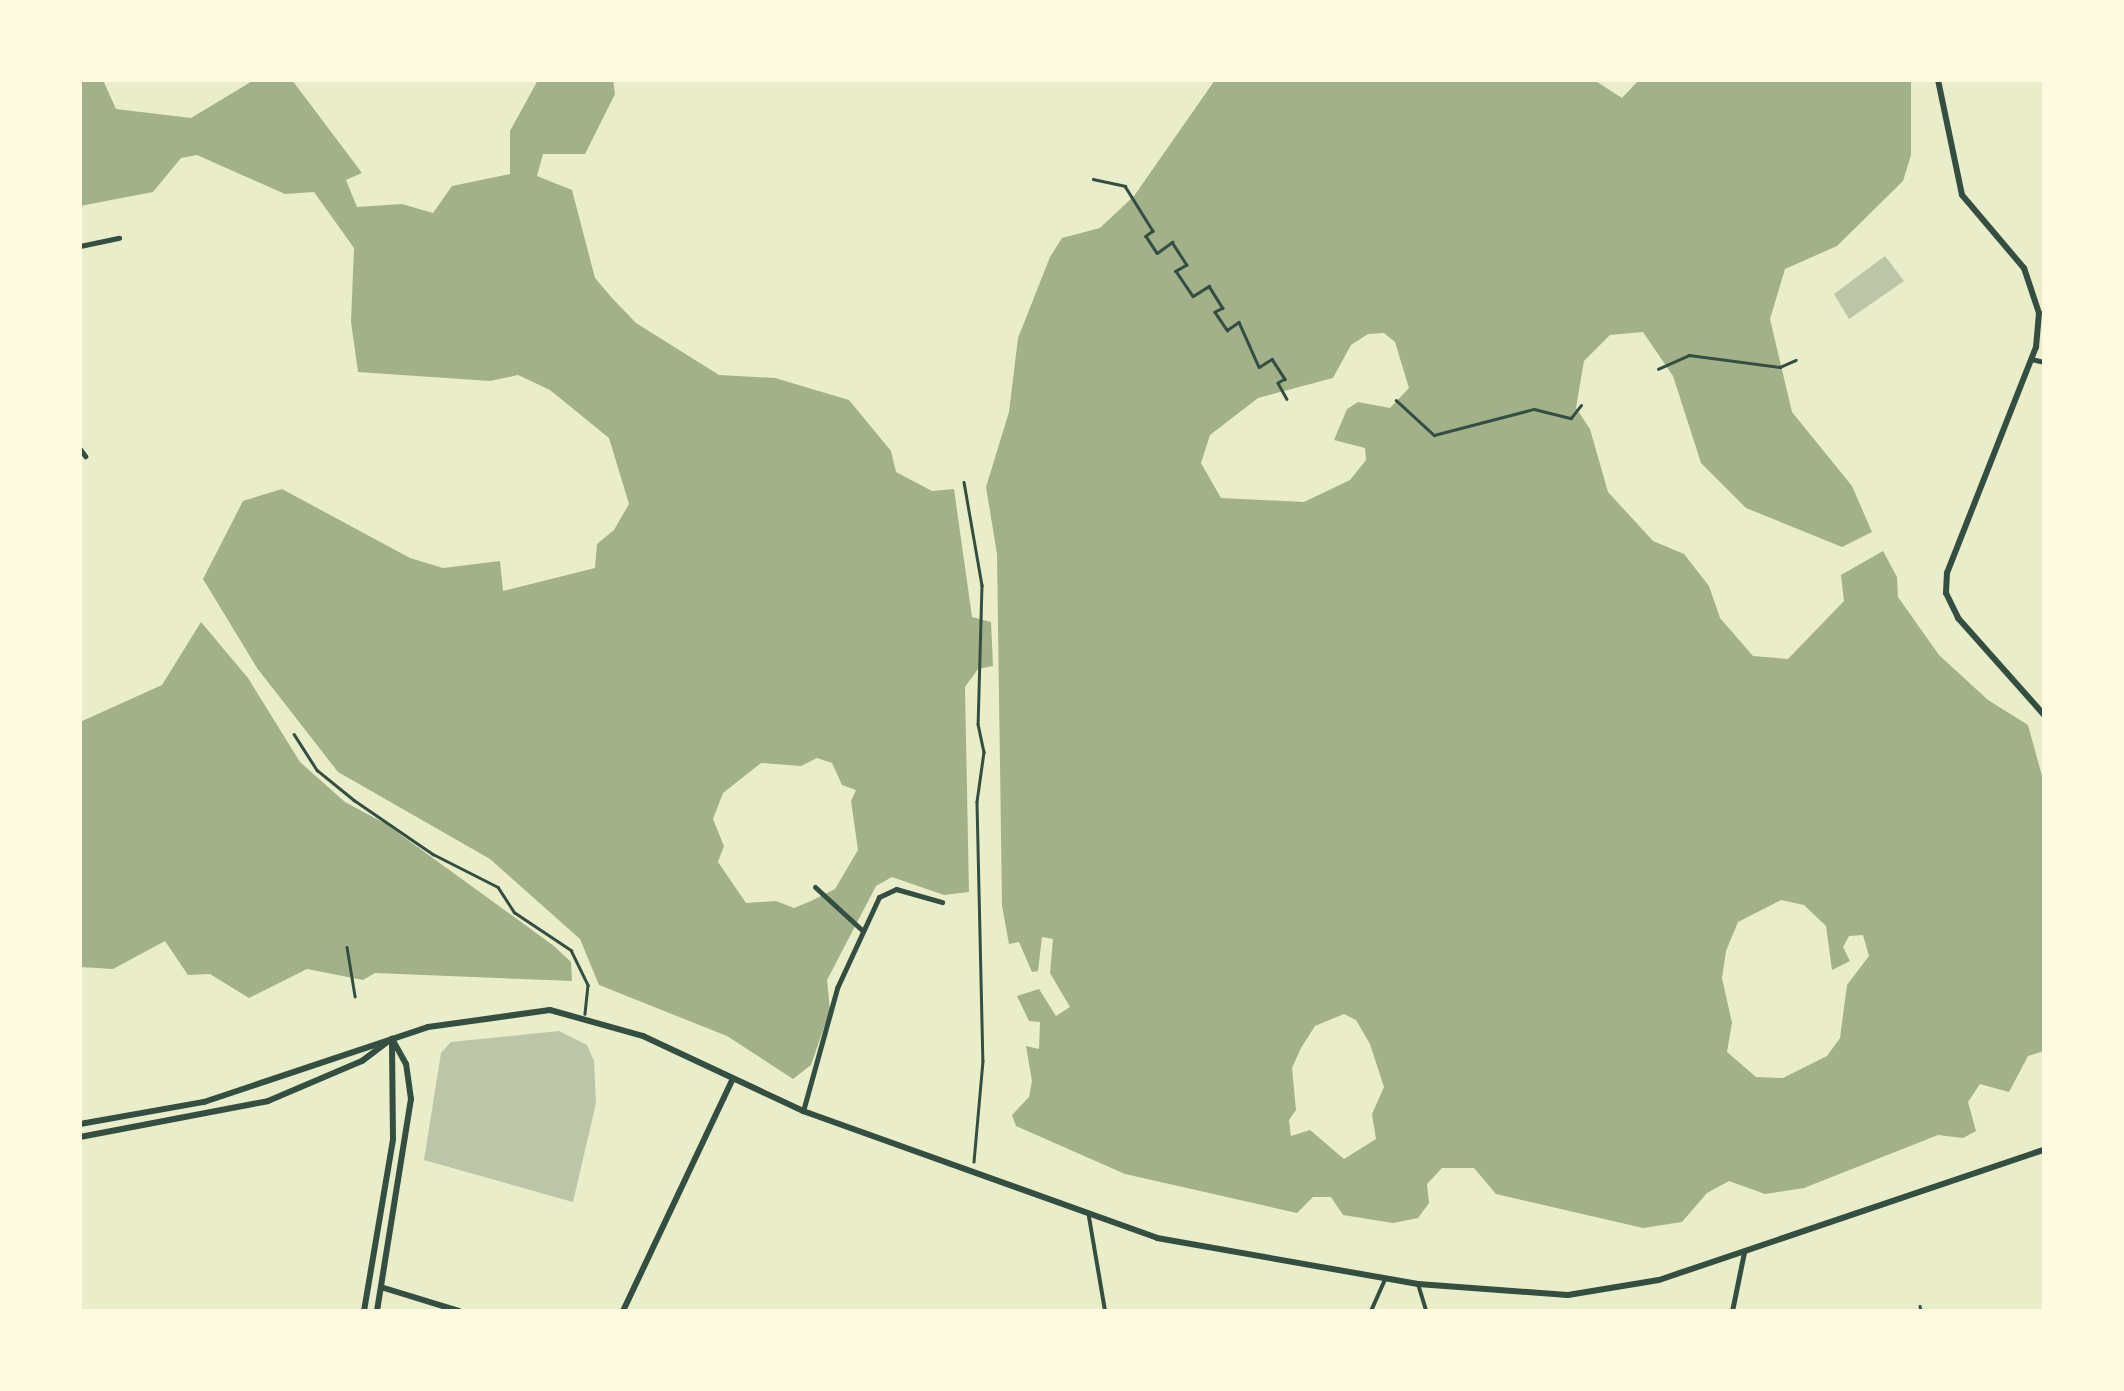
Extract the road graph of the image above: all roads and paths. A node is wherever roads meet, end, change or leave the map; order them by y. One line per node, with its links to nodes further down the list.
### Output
1 (1938, 80): 5 (main road)
2 (1093, 179): 9 (path)
3 (119, 238): 4 (street)
4 (80, 246)
5 (2031, 359): 7 (street); 15 (main road)
6 (1796, 360): 8 (path)
7 (2044, 362)
8 (1658, 369)
9 (1287, 400)
10 (1396, 400): 11 (path)
11 (1581, 404)
12 (80, 448): 13 (street)
13 (86, 456)
14 (964, 482): 29 (path)
15 (2044, 715)
16 (294, 734): 22 (path)
17 (814, 887): 19 (street)
18 (942, 902): 19 (street)
19 (862, 930): 25 (street)
20 (347, 946): 21 (path)
21 (355, 996)
22 (584, 1015): 23 (main road); 24 (main road)
23 (392, 1039): 26 (main road); 27 (main road); 34 (main road); 35 (main road)
24 (732, 1080): 25 (main road); 38 (main road)
25 (803, 1111): 29 (main road)
26 (80, 1124)
27 (80, 1138)
28 (2044, 1150): 31 (main road)
29 (972, 1169): 30 (main road)
30 (1090, 1217): 32 (main road); 39 (street)
31 (1744, 1252): 33 (main road); 42 (street)
32 (1386, 1277): 33 (main road); 40 (street)
33 (1418, 1284): 41 (street)
34 (384, 1288): 36 (main road); 37 (main road)
35 (364, 1311)
36 (376, 1311)
37 (459, 1311)
38 (623, 1311)
39 (1106, 1311)
40 (1370, 1311)
41 (1426, 1311)
42 (1732, 1311)

